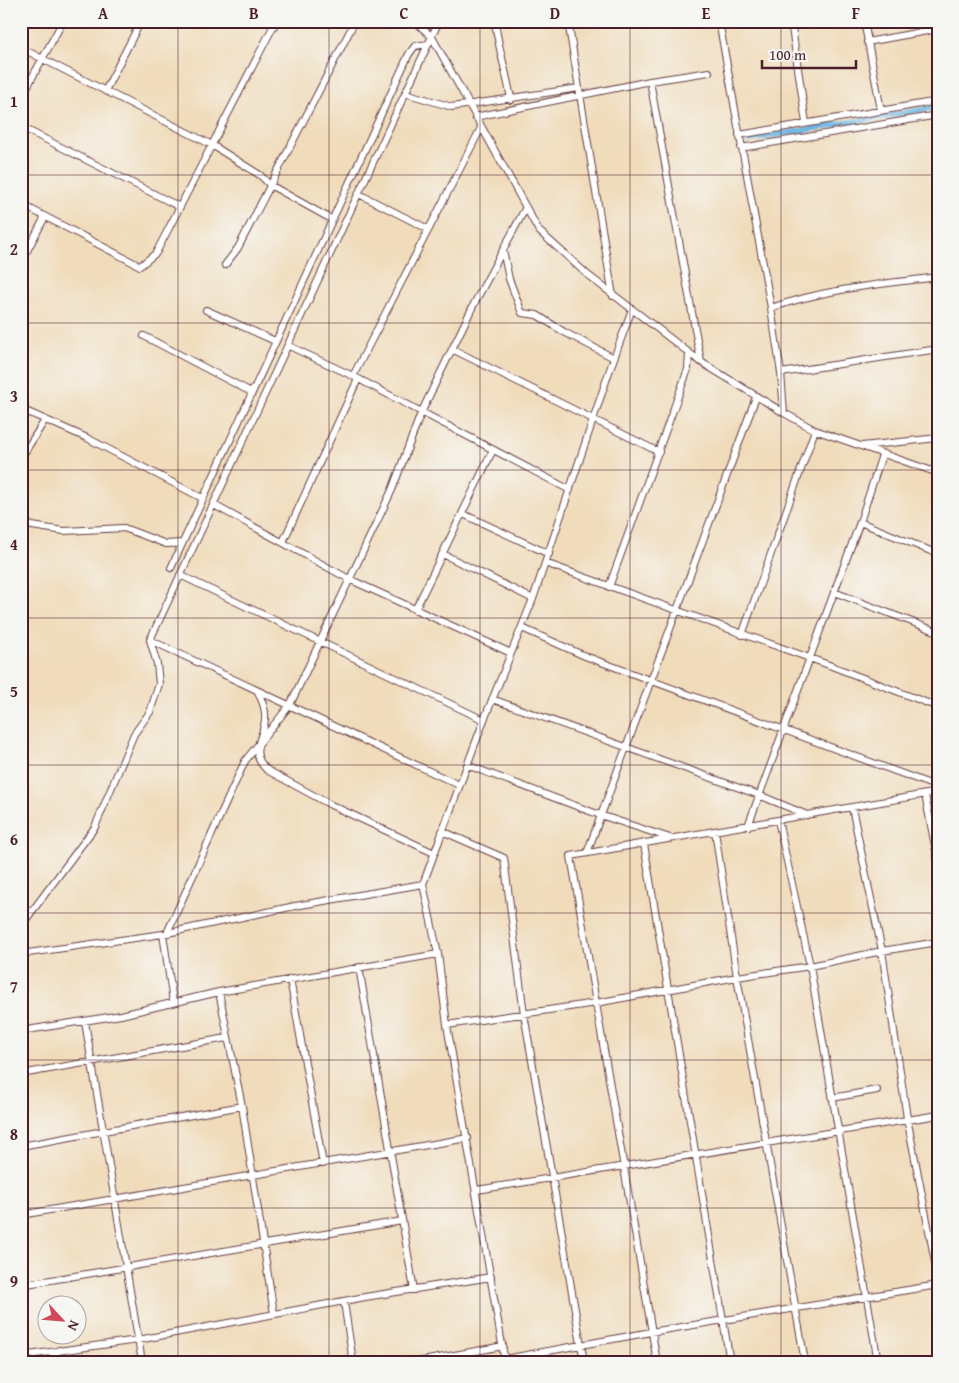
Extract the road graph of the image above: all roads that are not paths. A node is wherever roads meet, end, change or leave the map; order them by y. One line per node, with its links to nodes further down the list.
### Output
1 (63, 21): 18 (street)
2 (141, 21): 22 (street)
3 (265, 21): 12 (street)
4 (356, 21): 38 (street)
5 (415, 21): 14 (street)
6 (439, 21): 14 (street)
7 (495, 21): 26 (street)
8 (568, 21): 21 (street)
9 (719, 21): 35 (street)
10 (792, 21): 32 (street)
11 (864, 21): 15 (street)
12 (275, 24): 36 (street)
13 (938, 29): 15 (street)
14 (432, 37): 16 (street); 28 (street)
15 (867, 42): 29 (street)
16 (428, 44): 23 (street); 44 (street)
17 (21, 48): 18 (street)
18 (44, 59): 22 (street); 25 (street)
19 (708, 72): 20 (street)
20 (650, 81): 24 (street); 61 (street)
21 (579, 88): 24 (street); 26 (street)
22 (105, 91): 36 (street)
23 (405, 93): 28 (street); 39 (street)
24 (580, 96): 31 (street); 50 (street)
25 (21, 98)
26 (511, 100): 28 (street)
27 (938, 100): 29 (street)
28 (469, 105): 31 (street)
29 (881, 110): 32 (street)
30 (938, 115): 37 (street)
31 (475, 117): 34 (street)
32 (806, 123): 35 (street)
33 (21, 127): 41 (street)
34 (481, 128): 42 (street); 45 (street)
35 (739, 135): 37 (street)
36 (212, 145): 38 (street); 41 (street)
37 (741, 148): 51 (street)
38 (270, 186): 44 (street); 48 (street)
39 (359, 194): 45 (street); 56 (street)
40 (21, 204): 43 (street)
41 (180, 206): 43 (street)
42 (526, 207): 46 (street); 50 (street)
43 (45, 217): 47 (street)
44 (331, 220): 55 (street)
45 (428, 229): 63 (street)
46 (503, 250): 57 (street); 60 (street)
47 (21, 262)
48 (225, 265)
49 (938, 276): 51 (street)
50 (613, 296): 52 (street)
51 (771, 308): 62 (street)
52 (632, 309): 59 (street); 60 (street)
53 (206, 310): 55 (street)
54 (144, 336): 64 (street)
55 (275, 341): 64 (street)
56 (289, 346): 63 (street); 81 (street)
57 (452, 349): 67 (street); 69 (street)
58 (938, 350): 62 (street)
59 (689, 353): 61 (street); 75 (street)
60 (614, 358): 69 (street)
61 (701, 362): 65 (street)
62 (781, 373): 68 (street)
63 (356, 377): 67 (street); 85 (street)
64 (251, 392): 80 (street)
65 (756, 397): 68 (street); 98 (street)
66 (21, 409): 70 (street)
67 (421, 413): 74 (street); 93 (street)
68 (784, 413): 71 (street)
69 (594, 419): 75 (street); 79 (street)
70 (45, 420): 77 (street); 80 (street)
71 (816, 430): 73 (street); 101 (street)
72 (938, 438): 73 (street)
73 (859, 447): 76 (street)
74 (493, 450): 79 (street); 82 (street)
75 (659, 452): 94 (street)
76 (882, 455): 78 (street); 84 (street)
77 (21, 458)
78 (938, 473)
79 (570, 490): 88 (street)
80 (202, 498): 86 (street)
81 (214, 506): 85 (street); 92 (street)
82 (463, 514): 87 (street); 88 (street)
83 (21, 521): 86 (street)
84 (860, 522): 89 (street); 95 (street)
85 (283, 542): 93 (street)
86 (182, 543): 91 (street)
87 (443, 554): 96 (street); 97 (street)
88 (548, 554): 90 (street)
89 (938, 554)
90 (545, 563): 94 (street); 96 (street)
91 (171, 568)
92 (180, 575): 102 (street); 103 (street)
93 (349, 579): 97 (street); 103 (street)
94 (609, 587): 98 (street)
95 (834, 592): 100 (street); 105 (street)
96 (533, 599): 99 (street)
97 (415, 610): 104 (street)
98 (676, 611): 101 (street); 106 (street)
99 (522, 628): 104 (street); 106 (street)
100 (938, 632)
101 (742, 635): 105 (street)
102 (150, 640): 107 (street); 134 (street)
103 (320, 642): 109 (street); 111 (street)
104 (511, 653): 108 (street)
105 (809, 658): 110 (street); 112 (street)
106 (651, 680): 112 (street); 113 (street)
107 (258, 692): 109 (street); 114 (street)
108 (492, 699): 111 (street); 113 (street)
109 (290, 705): 114 (street); 116 (street)
110 (938, 707)
111 (484, 720): 115 (street)
112 (784, 730): 117 (street); 119 (street)
113 (626, 746): 119 (street); 122 (street)
114 (257, 747): 130 (street); 135 (street)
115 (467, 765): 116 (street); 122 (street)
116 (459, 785): 126 (street)
117 (938, 787)
118 (938, 792): 120 (street)
119 (759, 795): 123 (street); 125 (street)
120 (925, 795): 121 (street); 132 (street)
121 (852, 808): 123 (street); 137 (street)
122 (600, 815): 128 (street); 131 (street)
123 (808, 816): 124 (street)
124 (778, 820): 125 (street); 140 (street)
125 (748, 826): 127 (street)
126 (442, 831): 130 (street); 148 (street)
127 (715, 831): 128 (street); 142 (street)
128 (671, 839): 129 (street)
129 (644, 844): 131 (street); 144 (street)
130 (434, 853): 133 (street)
131 (587, 853): 147 (street)
132 (938, 861)
133 (423, 884): 135 (street); 139 (street)
134 (21, 926)
135 (165, 934): 138 (street); 146 (street)
136 (938, 942): 137 (street)
137 (882, 951): 140 (street); 159 (street)
138 (21, 954)
139 (438, 954): 141 (street); 150 (street)
140 (810, 966): 142 (street); 156 (street)
141 (359, 967): 143 (street); 165 (street)
142 (737, 977): 144 (street); 163 (street)
143 (290, 979): 145 (street); 167 (street)
144 (669, 990): 147 (street); 166 (street)
145 (219, 992): 146 (street); 152 (street)
146 (173, 1002): 149 (street)
147 (596, 1003): 148 (street); 168 (street)
148 (524, 1014): 150 (street); 170 (street)
149 (85, 1022): 151 (street); 153 (street)
150 (447, 1024): 162 (street)
151 (21, 1031)
152 (227, 1038): 153 (street); 157 (street)
153 (90, 1062): 154 (street); 161 (street)
154 (21, 1074)
155 (877, 1090): 156 (street)
156 (832, 1098): 160 (street)
157 (242, 1106): 161 (street); 169 (street)
158 (938, 1115): 159 (street)
159 (907, 1118): 160 (street); 178 (street)
160 (837, 1131): 163 (street); 182 (street)
161 (103, 1132): 164 (street); 172 (street)
162 (468, 1138): 165 (street); 171 (street)
163 (765, 1142): 166 (street); 184 (street)
164 (21, 1146)
165 (391, 1152): 167 (street); 174 (street)
166 (696, 1153): 168 (street); 186 (street)
167 (322, 1164): 169 (street)
168 (623, 1164): 170 (street); 187 (street)
169 (252, 1176): 172 (street); 175 (street)
170 (552, 1178): 171 (street); 189 (street)
171 (476, 1190): 177 (street)
172 (114, 1198): 173 (street); 176 (street)
173 (21, 1215)
174 (402, 1221): 175 (street); 181 (street)
175 (264, 1244): 176 (street); 185 (street)
176 (125, 1268): 179 (street); 188 (street)
177 (491, 1277): 181 (street); 190 (street)
178 (938, 1277)
179 (21, 1285)
180 (938, 1285): 182 (street)
181 (414, 1290): 183 (street)
182 (866, 1295): 184 (street); 202 (street)
183 (344, 1302): 185 (street); 196 (street)
184 (797, 1308): 186 (street); 201 (street)
185 (274, 1314): 188 (street)
186 (723, 1320): 187 (street); 200 (street)
187 (651, 1332): 189 (street); 199 (street)
188 (138, 1340): 191 (street); 195 (street)
189 (580, 1344): 193 (street); 198 (street)
190 (503, 1346): 193 (street); 197 (street)
191 (59, 1350): 192 (street); 194 (street)
192 (21, 1356)
193 (505, 1360)
194 (50, 1362)
195 (142, 1362)
196 (353, 1362)
197 (417, 1362)
198 (584, 1362)
199 (657, 1362)
200 (730, 1362)
201 (805, 1362)
202 (878, 1362)

